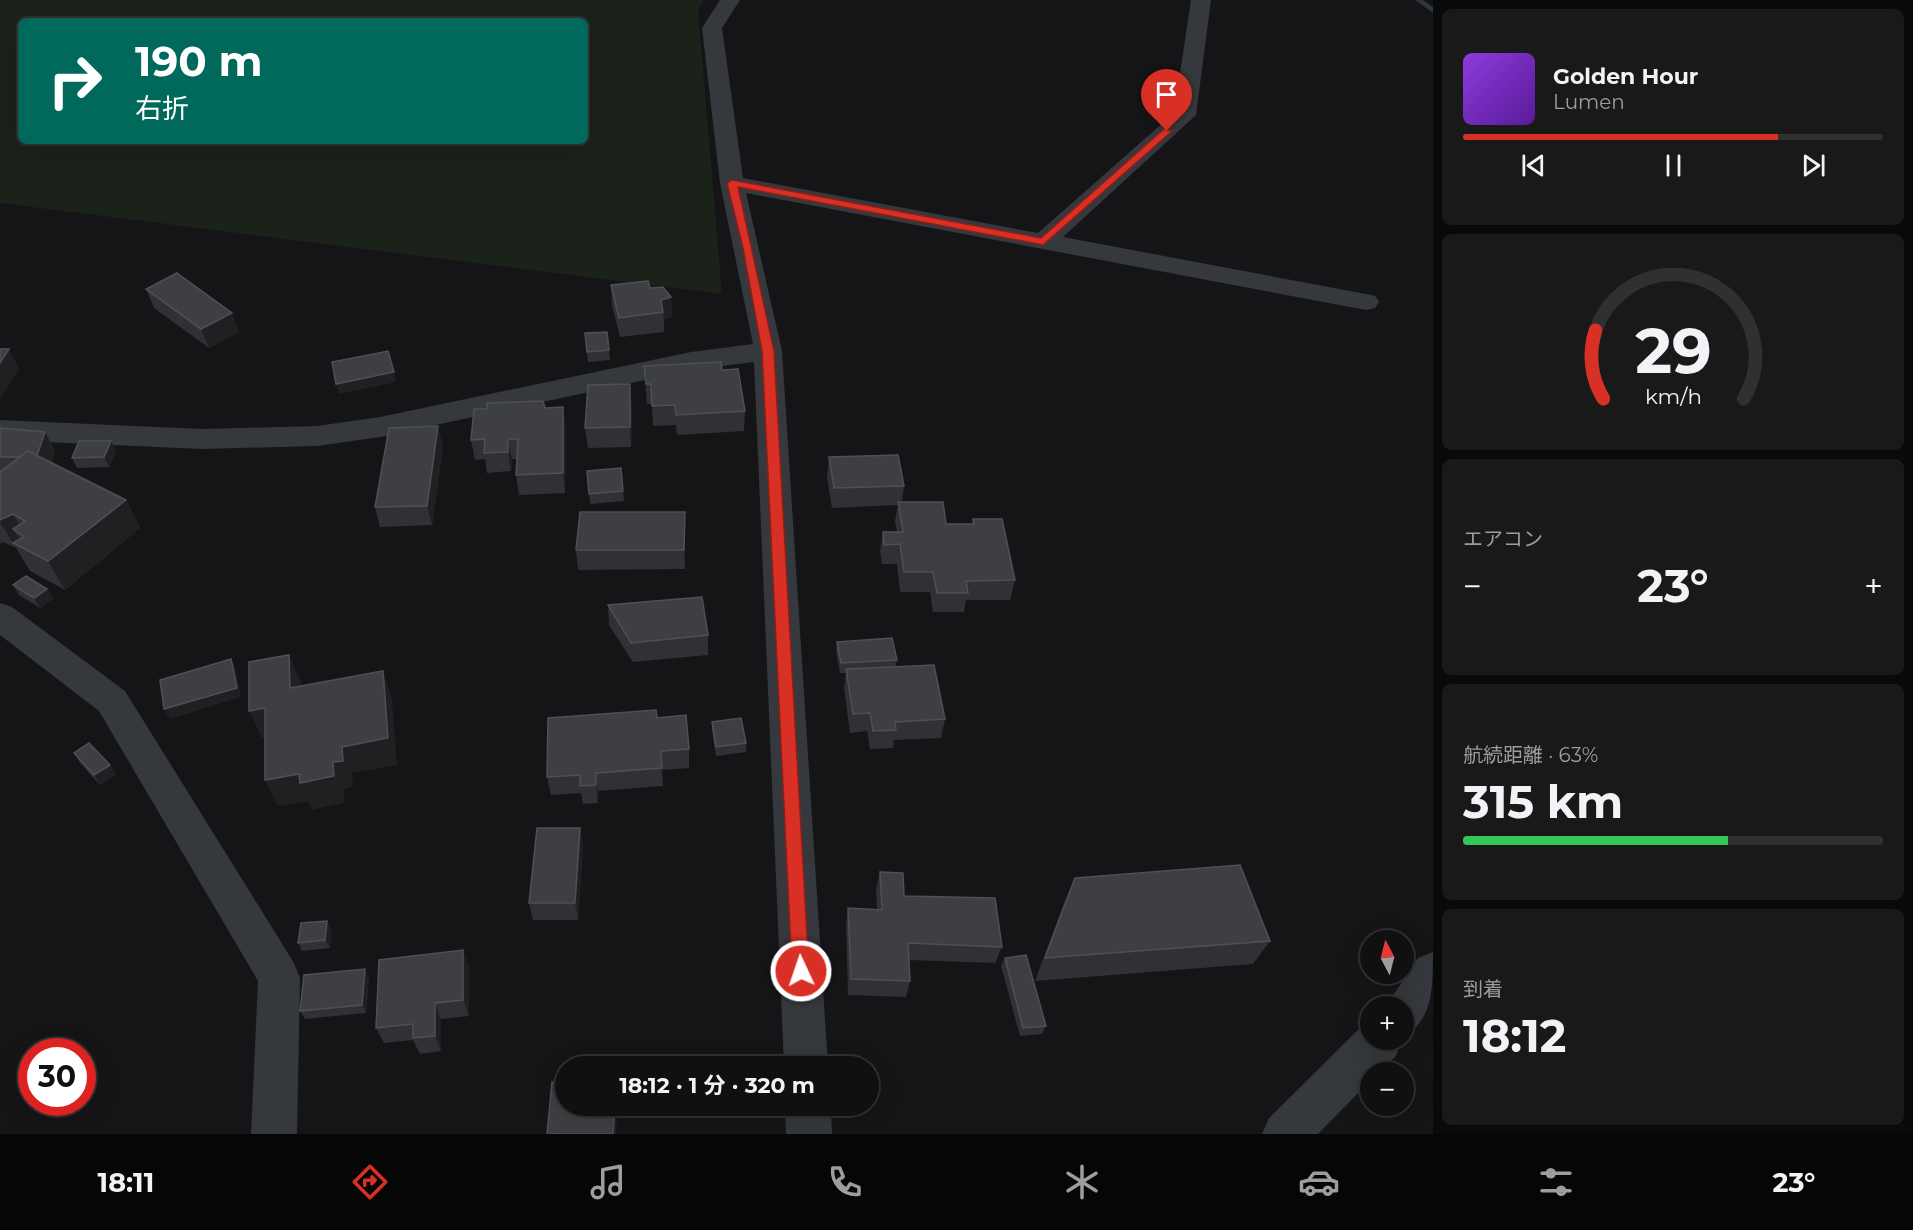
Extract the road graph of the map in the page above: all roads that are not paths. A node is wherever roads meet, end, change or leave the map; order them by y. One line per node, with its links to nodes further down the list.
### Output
1 (730, 0): 3 (street)
2 (1201, 0): 4 (street)
3 (732, 183): 4 (street); 6 (street)
4 (1043, 242): 5 (street)
5 (1366, 302)
6 (768, 351): 7 (street); 12 (street)
7 (0, 430)
8 (0, 616): 14 (street)
9 (1433, 972): 10 (street)
10 (1414, 1004)
11 (1370, 1050): 16 (street)
12 (805, 1056)
13 (808, 1116): 15 (street)
14 (274, 1134)
15 (809, 1134)
16 (1285, 1134)

